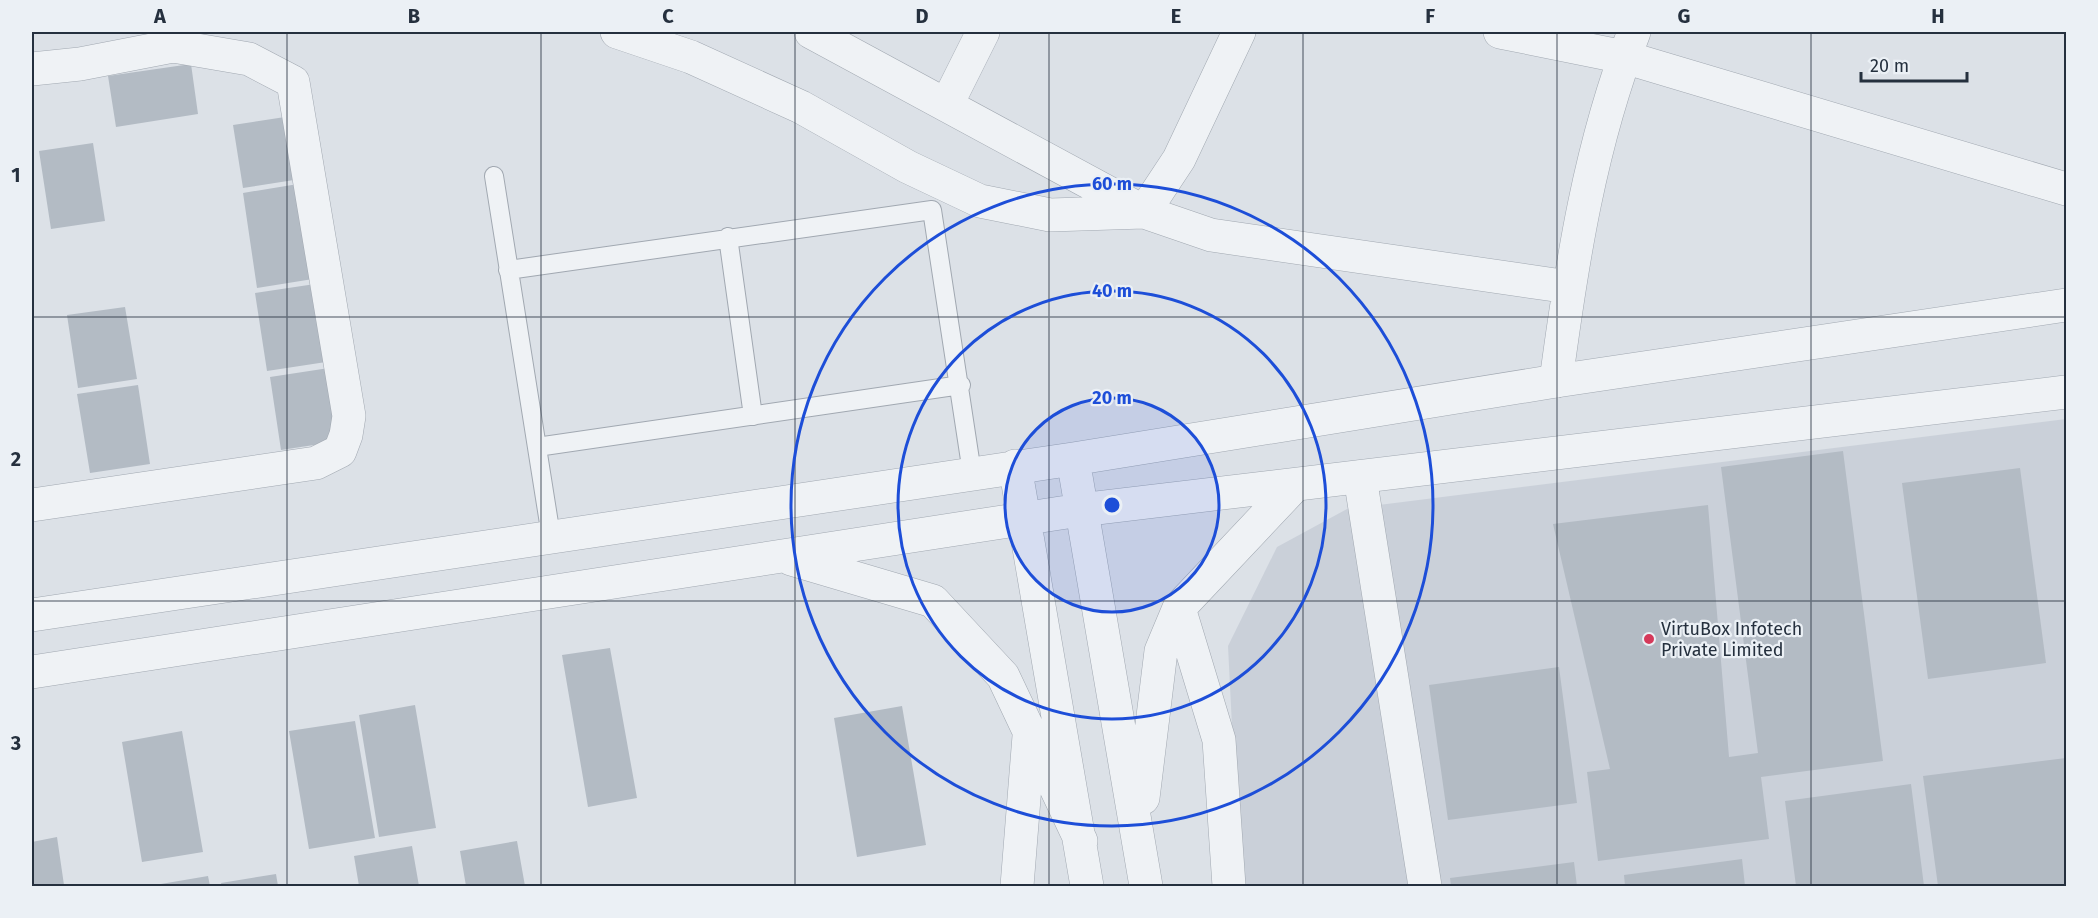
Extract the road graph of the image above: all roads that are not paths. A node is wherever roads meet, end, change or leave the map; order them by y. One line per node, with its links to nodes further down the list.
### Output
1 (617, 32): 11 (street)
2 (811, 32): 8 (street)
3 (983, 32): 8 (street)
4 (1239, 32): 11 (street)
5 (1500, 32): 6 (street)
6 (1629, 44): 10 (street); 14 (street)
7 (32, 69): 26 (street)
8 (947, 104): 11 (street)
9 (494, 176): 13 (lane)
10 (2067, 189)
11 (1144, 212): 14 (street)
12 (728, 237): 13 (lane); 17 (lane); 19 (lane)
13 (508, 270): 20 (lane)
14 (1569, 287): 16 (street)
15 (2067, 305): 16 (street)
16 (1556, 381): 21 (street)
17 (961, 385): 19 (lane); 23 (lane)
18 (2067, 392): 24 (street)
19 (753, 416): 20 (lane)
20 (537, 447): 29 (lane)
21 (1073, 459): 22 (street); 27 (street)
22 (1016, 466): 23 (street); 28 (street)
23 (972, 473): 29 (street)
24 (1360, 477): 25 (street); 41 (street)
25 (1295, 484): 27 (street); 31 (street)
26 (32, 505)
27 (1080, 510): 28 (street); 35 (street)
28 (1023, 519): 30 (street); 36 (street)
29 (551, 536): 32 (street)
30 (780, 556): 33 (street); 34 (street)
31 (1179, 608): 35 (street); 40 (street)
32 (32, 615)
33 (32, 672)
34 (1030, 733): 36 (street); 37 (street)
35 (1138, 830): 39 (street)
36 (1081, 841): 38 (street)
37 (1017, 886)
38 (1087, 886)
39 (1146, 886)
40 (1229, 886)
41 (1425, 886)

